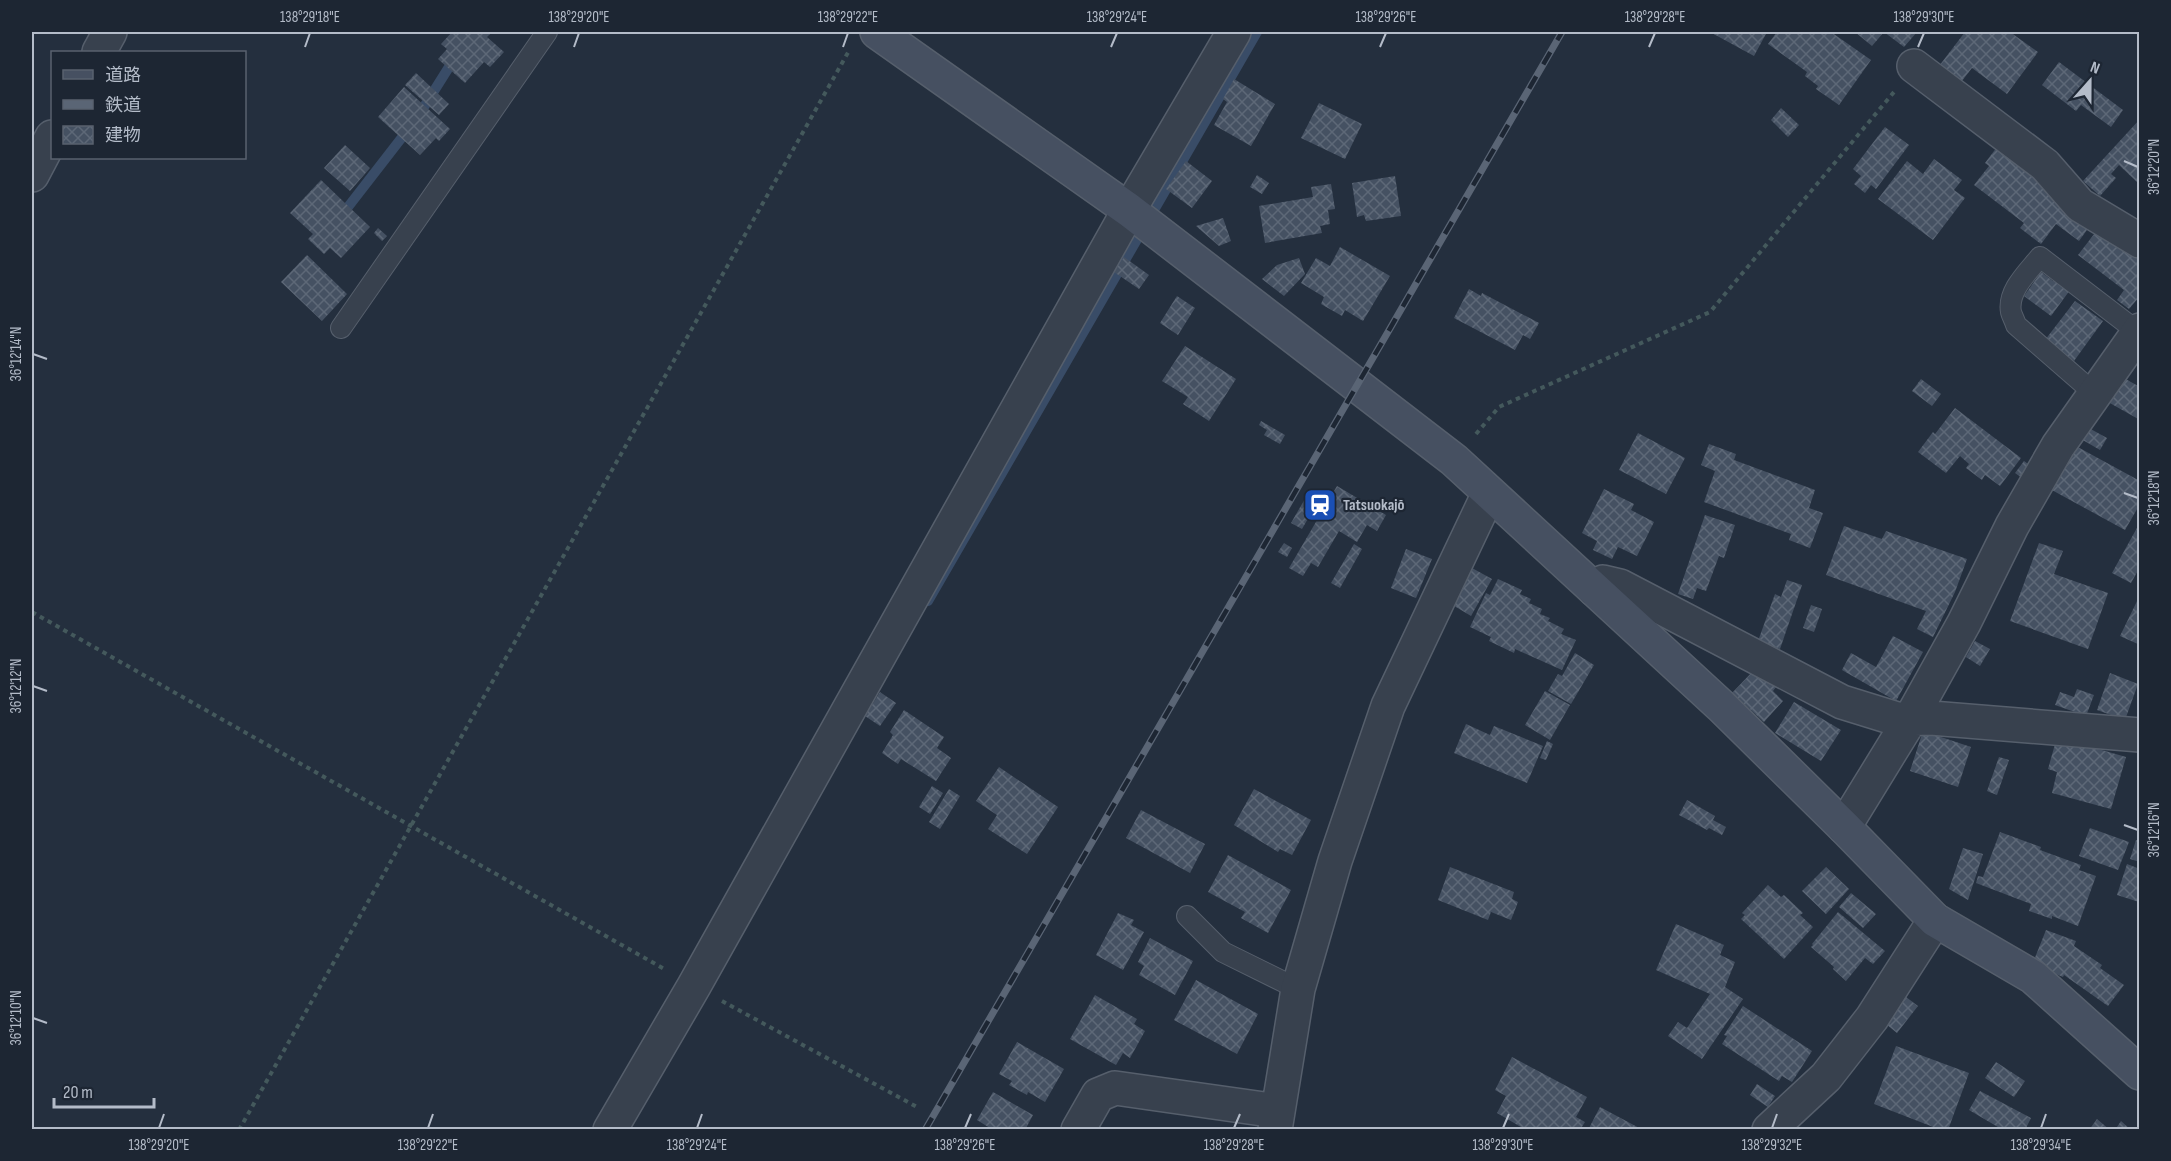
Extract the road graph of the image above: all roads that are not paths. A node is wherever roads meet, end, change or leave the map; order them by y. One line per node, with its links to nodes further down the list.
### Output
1 (110, 32): 5 (street)
2 (547, 32): 11 (lane)
3 (1234, 32): 9 (street)
4 (866, 37): 9 (street)
5 (100, 51)
6 (1914, 66): 10 (street)
7 (51, 139): 8 (street)
8 (32, 175)
9 (1129, 210): 14 (street); 24 (street)
10 (2139, 241)
11 (341, 328)
12 (2139, 331): 13 (street); 13 (lane)
13 (2094, 393): 16 (street)
14 (1489, 493): 15 (street); 21 (street)
15 (1593, 589): 16 (street); 18 (street)
16 (1911, 718): 17 (street); 18 (street)
17 (2139, 735)
18 (1844, 827): 20 (street)
19 (1187, 916): 21 (lane)
20 (1935, 920): 22 (street); 26 (street)
21 (1298, 989): 23 (street)
22 (2139, 1073)
23 (1276, 1120): 25 (street)
24 (610, 1130)
25 (1078, 1130)
26 (1769, 1130)

